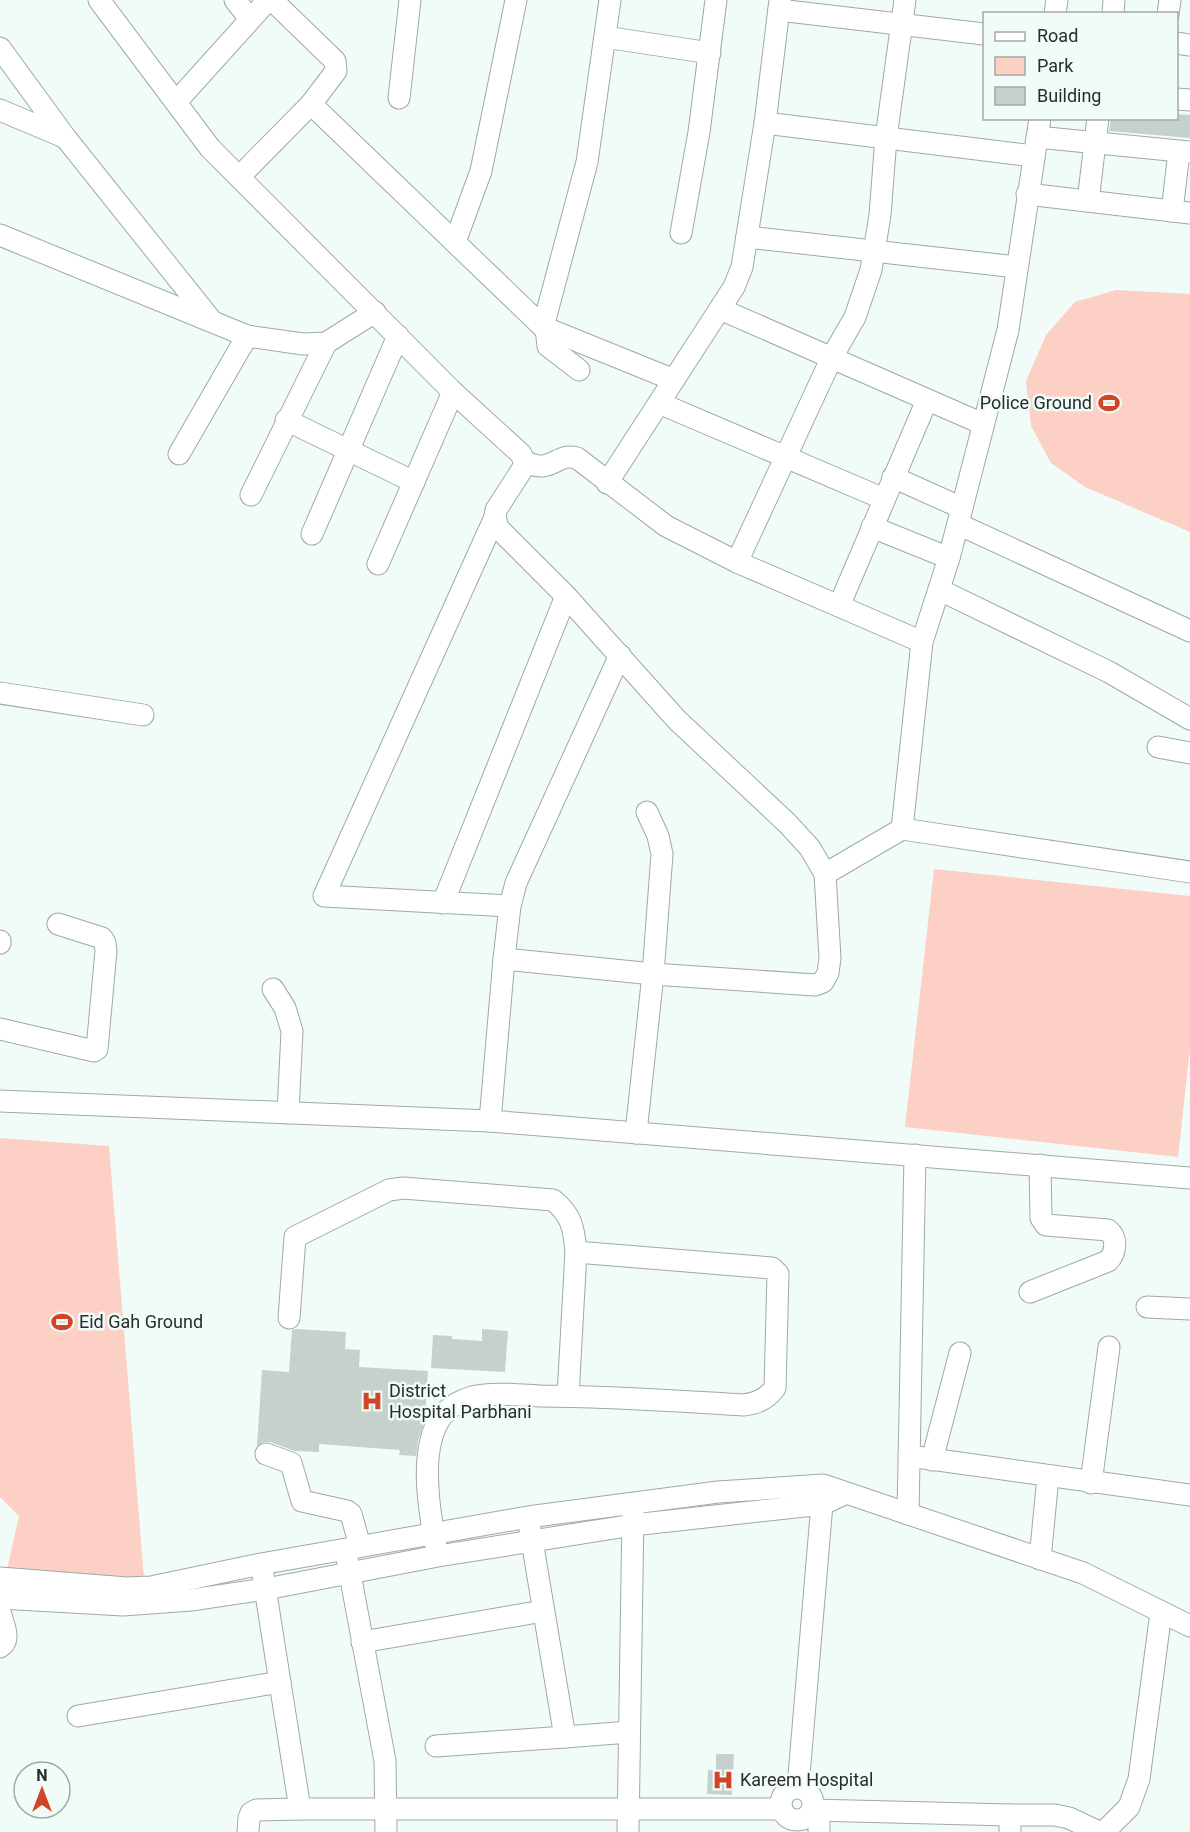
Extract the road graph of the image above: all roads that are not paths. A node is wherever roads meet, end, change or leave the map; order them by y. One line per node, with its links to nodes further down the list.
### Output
1 (99, 0): 17 (street)
2 (235, 0): 10 (street)
3 (270, 0): 10 (street); 18 (street)
4 (410, 0): 16 (street)
5 (516, 0): 34 (street)
6 (610, 0): 13 (street)
7 (716, 0): 15 (street)
8 (905, 0): 11 (street)
9 (780, 5): 11 (street); 21 (street)
10 (250, 19): 17 (street)
11 (902, 25): 12 (street); 24 (street)
12 (983, 34)
13 (605, 37): 15 (street); 40 (street)
14 (0, 48): 22 (street)
15 (710, 53): 31 (street)
16 (399, 98)
17 (176, 102): 27 (street)
18 (311, 104): 27 (street); 34 (street)
19 (0, 110): 22 (street)
20 (1098, 120): 25 (street)
21 (765, 123): 24 (street); 33 (street)
22 (64, 137): 39 (street)
23 (1037, 137): 24 (street); 25 (street); 28 (street)
24 (886, 138): 35 (street)
25 (1095, 143): 26 (street); 29 (street)
26 (1184, 152): 30 (street)
27 (239, 177): 38 (street)
28 (1027, 194): 29 (street); 36 (street)
29 (1088, 201): 30 (street)
30 (1181, 212)
31 (681, 233)
32 (0, 236): 39 (street)
33 (747, 237): 35 (street); 37 (street)
34 (455, 242): 40 (street)
35 (876, 251): 36 (street); 44 (street)
36 (1017, 267): 51 (street)
37 (720, 309): 44 (street); 46 (street)
38 (375, 312): 42 (street); 43 (street)
39 (213, 323): 41 (street)
40 (545, 328): 45 (street); 46 (street)
41 (247, 336): 43 (street); 53 (street)
42 (398, 336): 47 (street); 52 (street)
43 (326, 343): 50 (street)
44 (832, 357): 48 (street); 54 (street)
45 (579, 370)
46 (674, 380): 49 (street)
47 (453, 392): 55 (street); 57 (street)
48 (927, 400): 51 (street); 56 (street)
49 (659, 403): 54 (street); 58 (street)
50 (286, 420): 52 (street); 59 (street)
51 (982, 424): 61 (street)
52 (348, 451): 57 (street); 64 (street)
53 (179, 454)
54 (785, 457): 60 (street); 66 (street)
55 (525, 461): 58 (street); 62 (street)
56 (893, 477): 60 (street); 61 (street)
57 (414, 482): 67 (street)
58 (607, 483): 66 (street)
59 (251, 495)
60 (884, 499): 63 (street)
61 (960, 516): 65 (street); 71 (street)
62 (495, 517): 69 (street); 83 (street)
63 (872, 527): 65 (street); 70 (street)
64 (312, 534)
65 (949, 558): 68 (street)
66 (737, 562): 70 (street)
67 (378, 564)
68 (940, 590): 72 (street); 76 (street)
69 (567, 596): 73 (street); 83 (street)
70 (839, 606): 72 (street)
71 (1190, 632)
72 (922, 642): 80 (street)
73 (620, 655): 82 (street); 84 (street)
74 (0, 693): 75 (street)
75 (143, 715)
76 (1190, 719)
77 (1158, 747): 78 (street)
78 (1190, 753)
79 (647, 812): 87 (street)
80 (902, 829): 81 (street); 82 (street)
81 (1190, 872)
82 (825, 874): 87 (street)
83 (443, 903): 84 (street)
84 (510, 906): 86 (street)
85 (58, 924): 89 (street)
86 (504, 959): 87 (street); 92 (street)
87 (653, 974): 93 (street)
88 (273, 989): 91 (street)
89 (0, 1029)
90 (0, 1101): 91 (street)
91 (288, 1113): 92 (street)
92 (490, 1121): 93 (street)
93 (636, 1133): 94 (street)
94 (915, 1155): 95 (street); 106 (street)
95 (1040, 1165): 96 (street); 98 (street)
96 (1190, 1178)
97 (576, 1252): 101 (street); 104 (street); 104 (street)
98 (1030, 1292)
99 (1147, 1307): 100 (street)
100 (1190, 1309)
101 (289, 1318)
102 (1109, 1347): 109 (street)
103 (960, 1353): 107 (street)
104 (568, 1396): 118 (street)
105 (266, 1454): 120 (street)
106 (909, 1456): 107 (street); 115 (street)
107 (932, 1460): 108 (street)
108 (1048, 1477): 109 (street); 122 (street)
109 (1091, 1483): 112 (street)
110 (718, 1492): 111 (street); 113 (street); 114 (street)
111 (823, 1494): 114 (street); 115 (street); 139 (street)
112 (1190, 1495)
113 (633, 1503): 116 (street); 117 (street)
114 (720, 1515): 117 (street)
115 (908, 1515): 122 (street)
116 (528, 1517): 118 (street); 119 (street)
117 (633, 1525): 119 (street); 136 (street)
118 (433, 1533): 120 (street); 121 (street)
119 (531, 1541): 121 (street); 128 (street)
120 (353, 1548): 123 (street); 124 (street)
121 (438, 1556): 124 (street)
122 (1040, 1559): 130 (street)
123 (261, 1564): 125 (street); 126 (street)
124 (350, 1573): 126 (street); 132 (street)
125 (0, 1578)
126 (266, 1589): 127 (street); 134 (street)
127 (0, 1598)
128 (543, 1611): 132 (street); 137 (street)
129 (0, 1612): 133 (street)
130 (1161, 1612): 131 (street); 151 (street)
131 (1190, 1626)
132 (362, 1642): 141 (street)
133 (0, 1647)
134 (280, 1682): 135 (street); 140 (street)
135 (78, 1716)
136 (629, 1732): 137 (street); 142 (street)
137 (565, 1737): 138 (street)
138 (436, 1746)
139 (798, 1787): 143 (street); 144 (street)
140 (300, 1809): 141 (street); 146 (street)
141 (387, 1809): 142 (street); 147 (street)
142 (628, 1809): 143 (street); 148 (street)
143 (782, 1809): 144 (street)
144 (816, 1810): 145 (street); 149 (street)
145 (1010, 1823): 150 (street)
146 (248, 1832)
147 (386, 1832)
148 (628, 1832)
149 (819, 1832)
150 (1099, 1832)
151 (1104, 1832)

